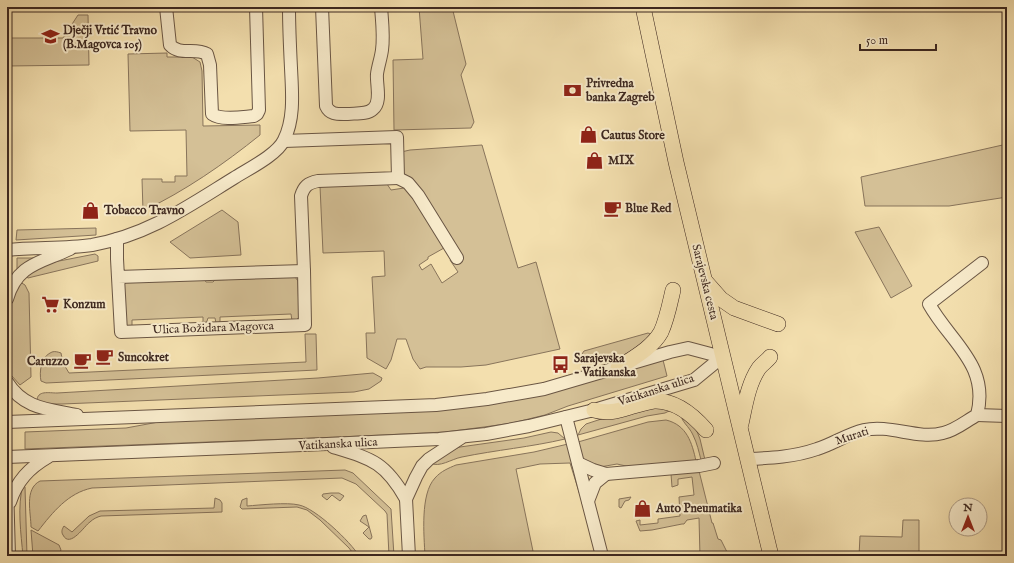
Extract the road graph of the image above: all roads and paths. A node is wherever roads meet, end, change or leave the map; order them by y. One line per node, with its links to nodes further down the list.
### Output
1 (166, 7): 2 (street)
2 (256, 7)
3 (289, 7): 7 (street)
4 (322, 7): 5 (street)
5 (381, 7)
6 (643, 7): 16 (main road, Sarajevska cesta)
7 (284, 140): 8 (street); 9 (street)
8 (398, 178): 12 (street); 14 (street, Ulica Božidara Magovca)
9 (117, 239): 10 (street); 15 (street, Ulica Božidara Magovca)
10 (76, 246): 11 (street); 18 (street)
11 (7, 250)
12 (457, 258)
13 (982, 264): 25 (street)
14 (304, 271): 15 (street); 15 (street, Ulica Božidara Magovca)
15 (118, 277)
16 (704, 280): 19 (main road); 20 (main road, Sarajevska cesta)
17 (673, 290): 22 (main road)
18 (7, 299)
19 (778, 324)
20 (722, 357): 22 (street); 24 (street, Vatikanska ulica); 30 (main road, Sarajevska cesta)
21 (770, 357): 30 (main road)
22 (618, 368): 28 (street)
23 (7, 382): 28 (street)
24 (594, 410): 27 (street, Vatikanska ulica); 31 (main road)
25 (977, 415): 26 (street); 36 (street, Murati)
26 (1007, 416)
27 (566, 417): 32 (street, Vatikanska ulica); 37 (street)
28 (98, 419): 29 (street)
29 (7, 422)
30 (740, 427): 36 (main road, Sarajevska cesta)
31 (706, 430)
32 (462, 437): 33 (street, Vatikanska ulica); 41 (street)
33 (326, 444): 34 (street, Vatikanska ulica); 41 (street)
34 (49, 456): 35 (street, Vatikanska ulica); 43 (street)
35 (7, 458)
36 (748, 459): 47 (main road, Sarajevska cesta)
37 (578, 463): 39 (street); 42 (street)
38 (714, 463): 39 (street)
39 (606, 474): 42 (street)
40 (7, 485): 43 (street)
41 (406, 499): 45 (street)
42 (588, 500): 46 (street)
43 (7, 509): 44 (street)
44 (9, 556)
45 (409, 556)
46 (602, 556)
47 (771, 556)

